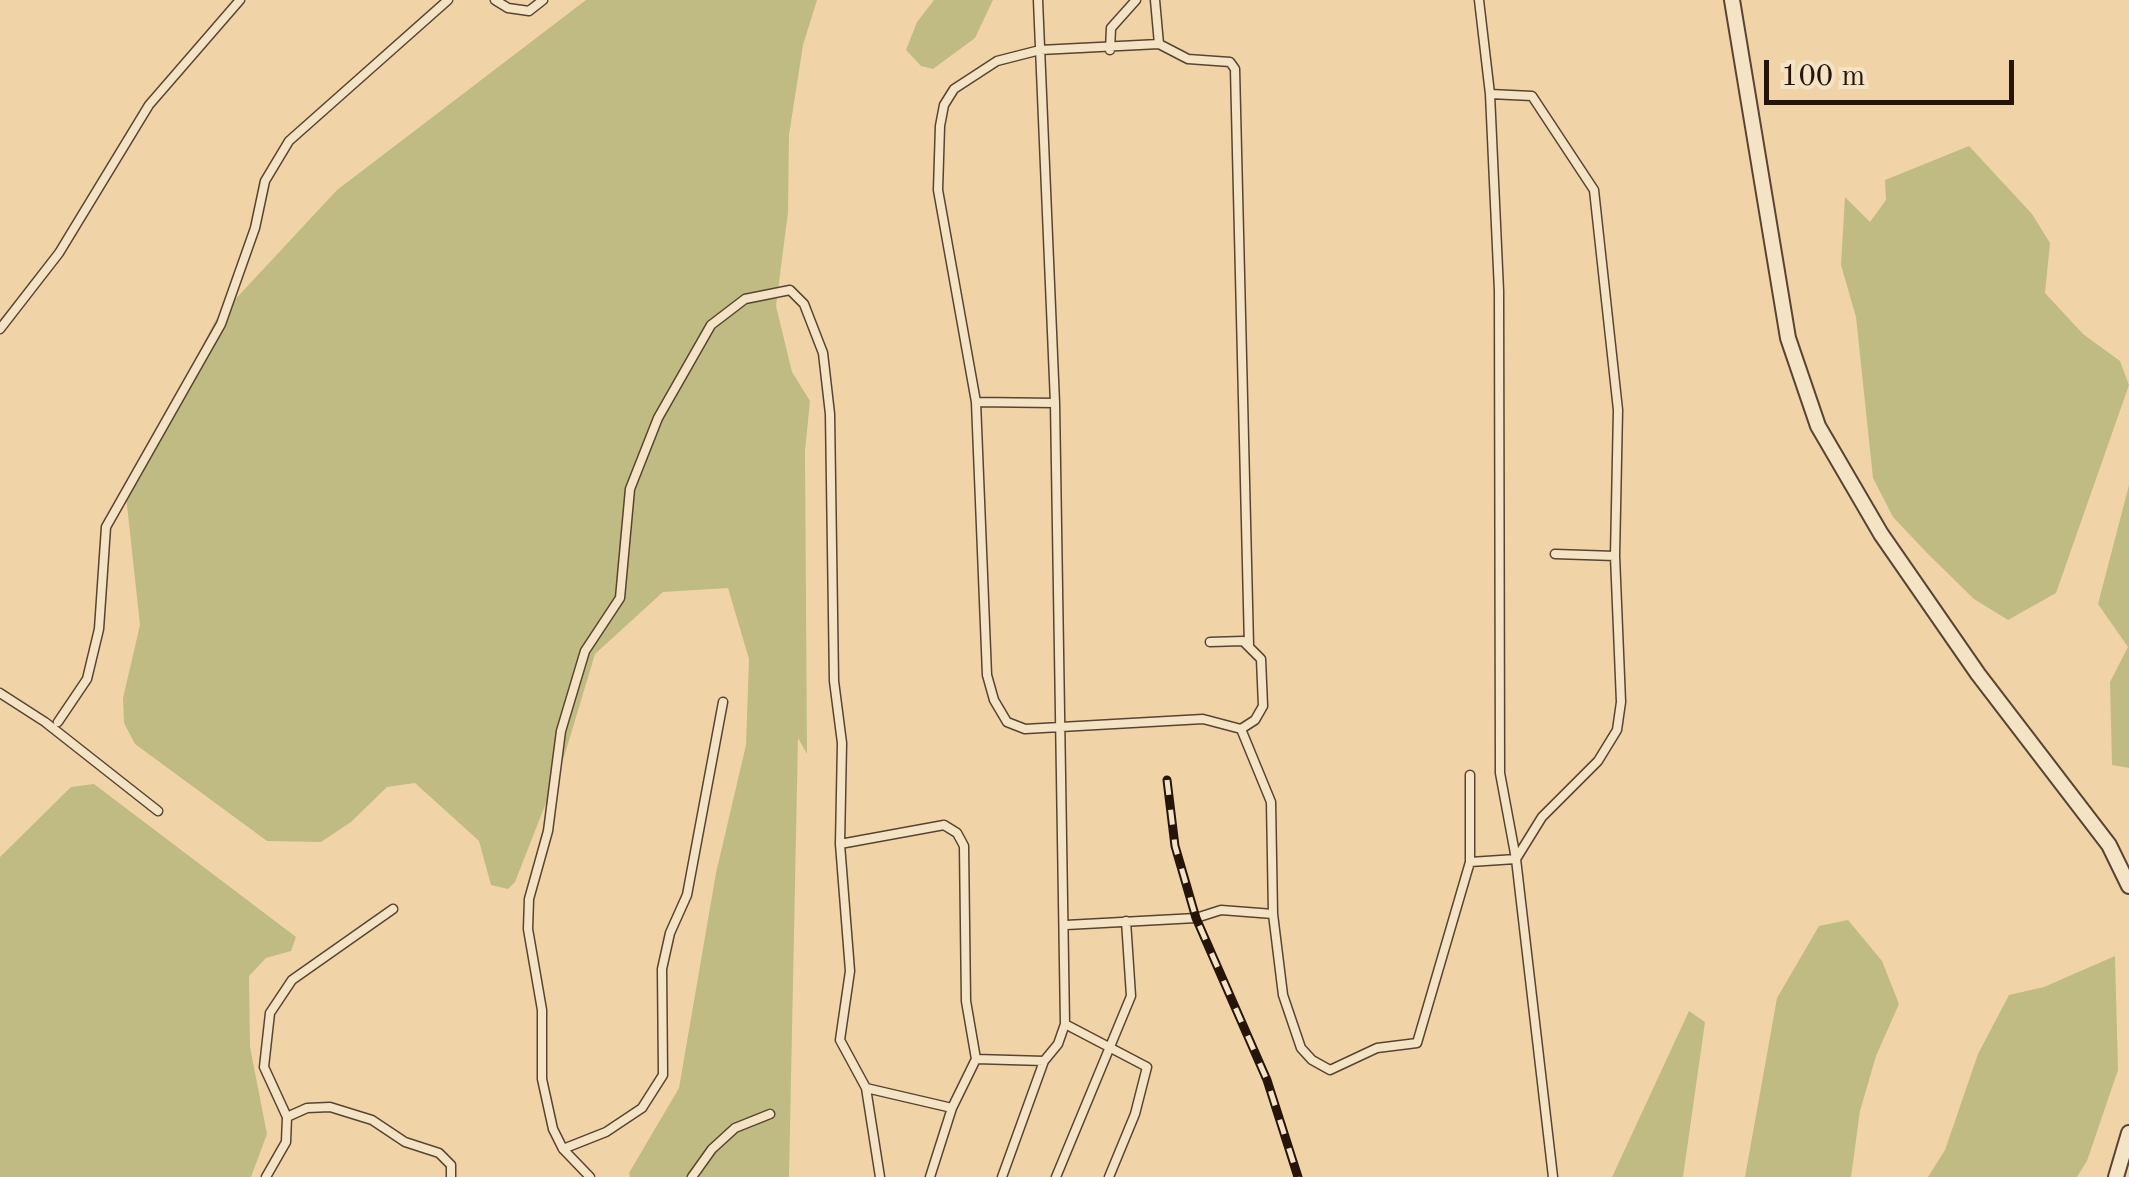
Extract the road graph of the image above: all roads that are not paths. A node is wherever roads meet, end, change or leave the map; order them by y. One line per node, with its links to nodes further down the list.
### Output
1 (240, 0): 14 (lane)
2 (448, 0): 23 (lane)
3 (495, 0): 4 (lane)
4 (544, 0)
5 (1038, 0): 11 (lane)
6 (1136, 0): 12 (lane)
7 (1155, 0): 10 (lane)
8 (1478, 0): 13 (lane)
9 (1732, 0): 29 (street)
10 (1159, 44): 12 (lane); 20 (lane)
11 (1040, 50): 12 (lane); 15 (lane); 16 (lane)
12 (1110, 50)
13 (1490, 94): 18 (lane); 30 (lane)
14 (0, 329)
15 (976, 402): 16 (lane); 24 (lane)
16 (1055, 403): 24 (lane)
17 (1555, 554): 18 (lane)
18 (1615, 556): 30 (lane)
19 (1210, 642): 20 (lane)
20 (1249, 646): 25 (lane)
21 (0, 692): 27 (lane)
22 (723, 702): 47 (lane)
23 (58, 722)
24 (1059, 728): 25 (lane); 37 (lane)
25 (1241, 729): 35 (lane)
26 (1470, 775): 31 (lane)
27 (158, 811)
28 (840, 844): 40 (lane); 42 (lane); 47 (lane)
29 (2109, 845): 32 (lane); 33 (street)
30 (1516, 859): 31 (lane); 57 (lane)
31 (1470, 862): 35 (lane)
32 (2129, 864)
33 (2129, 886)
34 (393, 909): 45 (lane)
35 (1273, 914): 36 (lane)
36 (1126, 921): 37 (lane); 39 (lane)
37 (1066, 924): 38 (lane)
38 (1064, 1024): 39 (lane); 41 (lane)
39 (1108, 1047): 55 (lane); 56 (lane)
40 (976, 1059): 41 (lane); 43 (lane)
41 (1044, 1062): 54 (lane)
42 (866, 1088): 43 (lane); 52 (lane)
43 (952, 1108): 53 (lane)
44 (770, 1114): 51 (lane)
45 (287, 1118): 48 (lane); 49 (lane)
46 (2129, 1133): 58 (street)
47 (562, 1149): 50 (lane)
48 (266, 1177)
49 (452, 1177)
50 (590, 1177)
51 (692, 1177)
52 (880, 1177)
53 (930, 1177)
54 (1002, 1177)
55 (1056, 1177)
56 (1110, 1177)
57 (1553, 1177)
58 (2116, 1177)

